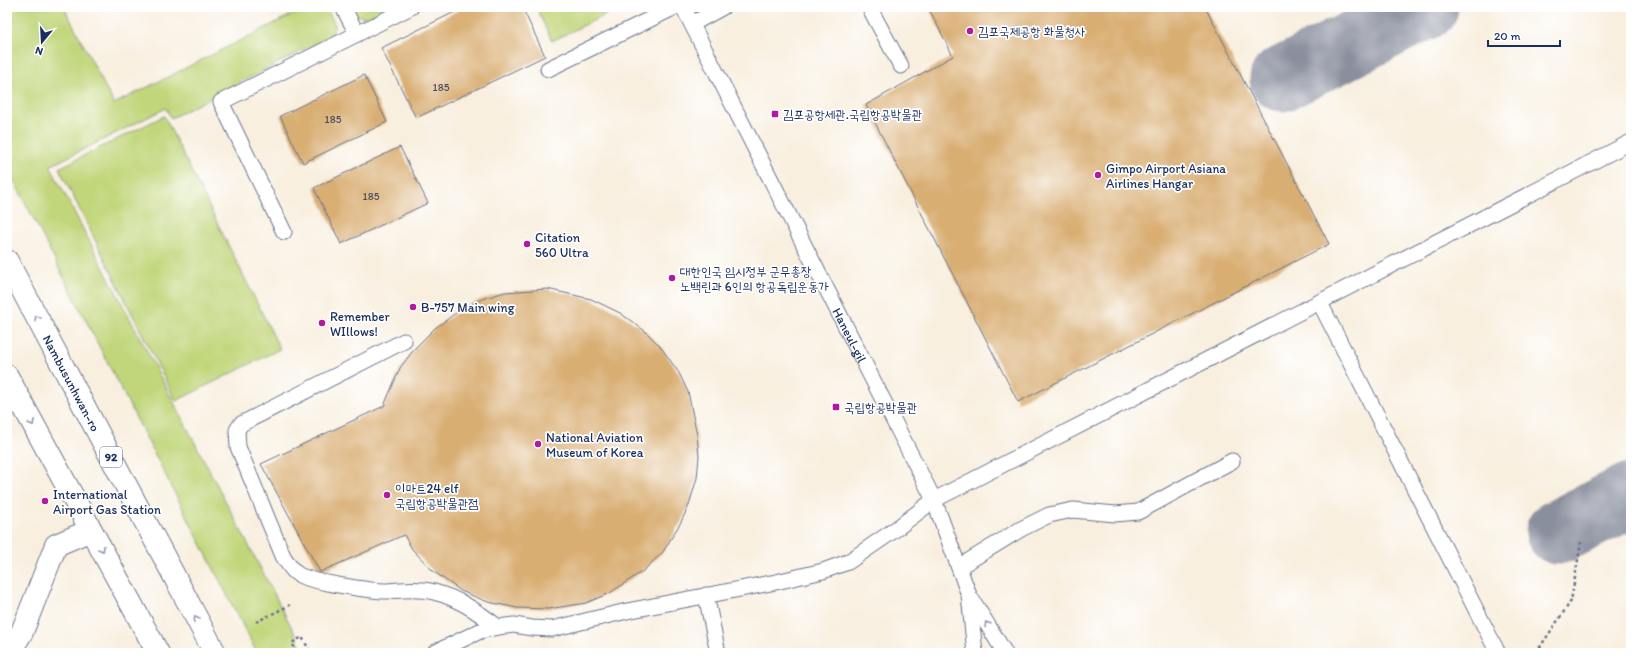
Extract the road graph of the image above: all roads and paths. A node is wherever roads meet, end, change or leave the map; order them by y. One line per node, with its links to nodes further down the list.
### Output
1 (343, 7): 8 (lane)
2 (411, 7): 8 (lane)
3 (675, 7): 10 (lane)
4 (683, 7): 7 (lane, Haneul-gil)
5 (723, 7): 7 (lane)
6 (869, 7): 9 (lane)
7 (692, 24): 19 (lane, Haneul-gil)
8 (357, 34): 12 (lane)
9 (901, 66)
10 (548, 69)
11 (1631, 142): 14 (lane)
12 (284, 232)
13 (7, 261): 31 (main road, Nambusunhwan-ro / 92, one-way to 13)
14 (1320, 303): 19 (lane); 37 (lane)
15 (404, 341): 27 (lane)
16 (7, 376): 17 (main road)
17 (14, 403): 20 (main road, one-way to 20)
18 (1232, 461): 22 (lane)
19 (934, 500): 22 (lane, Haneul-gil); 24 (lane)
20 (91, 530): 29 (main road); 30 (main road, one-way to 30)
21 (1581, 542): 38 (path)
22 (959, 567): 23 (lane, Haneul-gil)
23 (969, 595): 35 (lane, Haneul-gil); 36 (lane, one-way to 23)
24 (706, 596): 27 (lane); 34 (lane)
25 (290, 605): 26 (path)
26 (256, 622)
27 (498, 627): 28 (lane)
28 (444, 651)
29 (9, 653)
30 (158, 653)
31 (215, 653)
32 (297, 653): 33 (path)
33 (311, 653)
34 (718, 653)
35 (975, 653)
36 (1006, 653)
37 (1498, 653)
38 (1536, 653)

